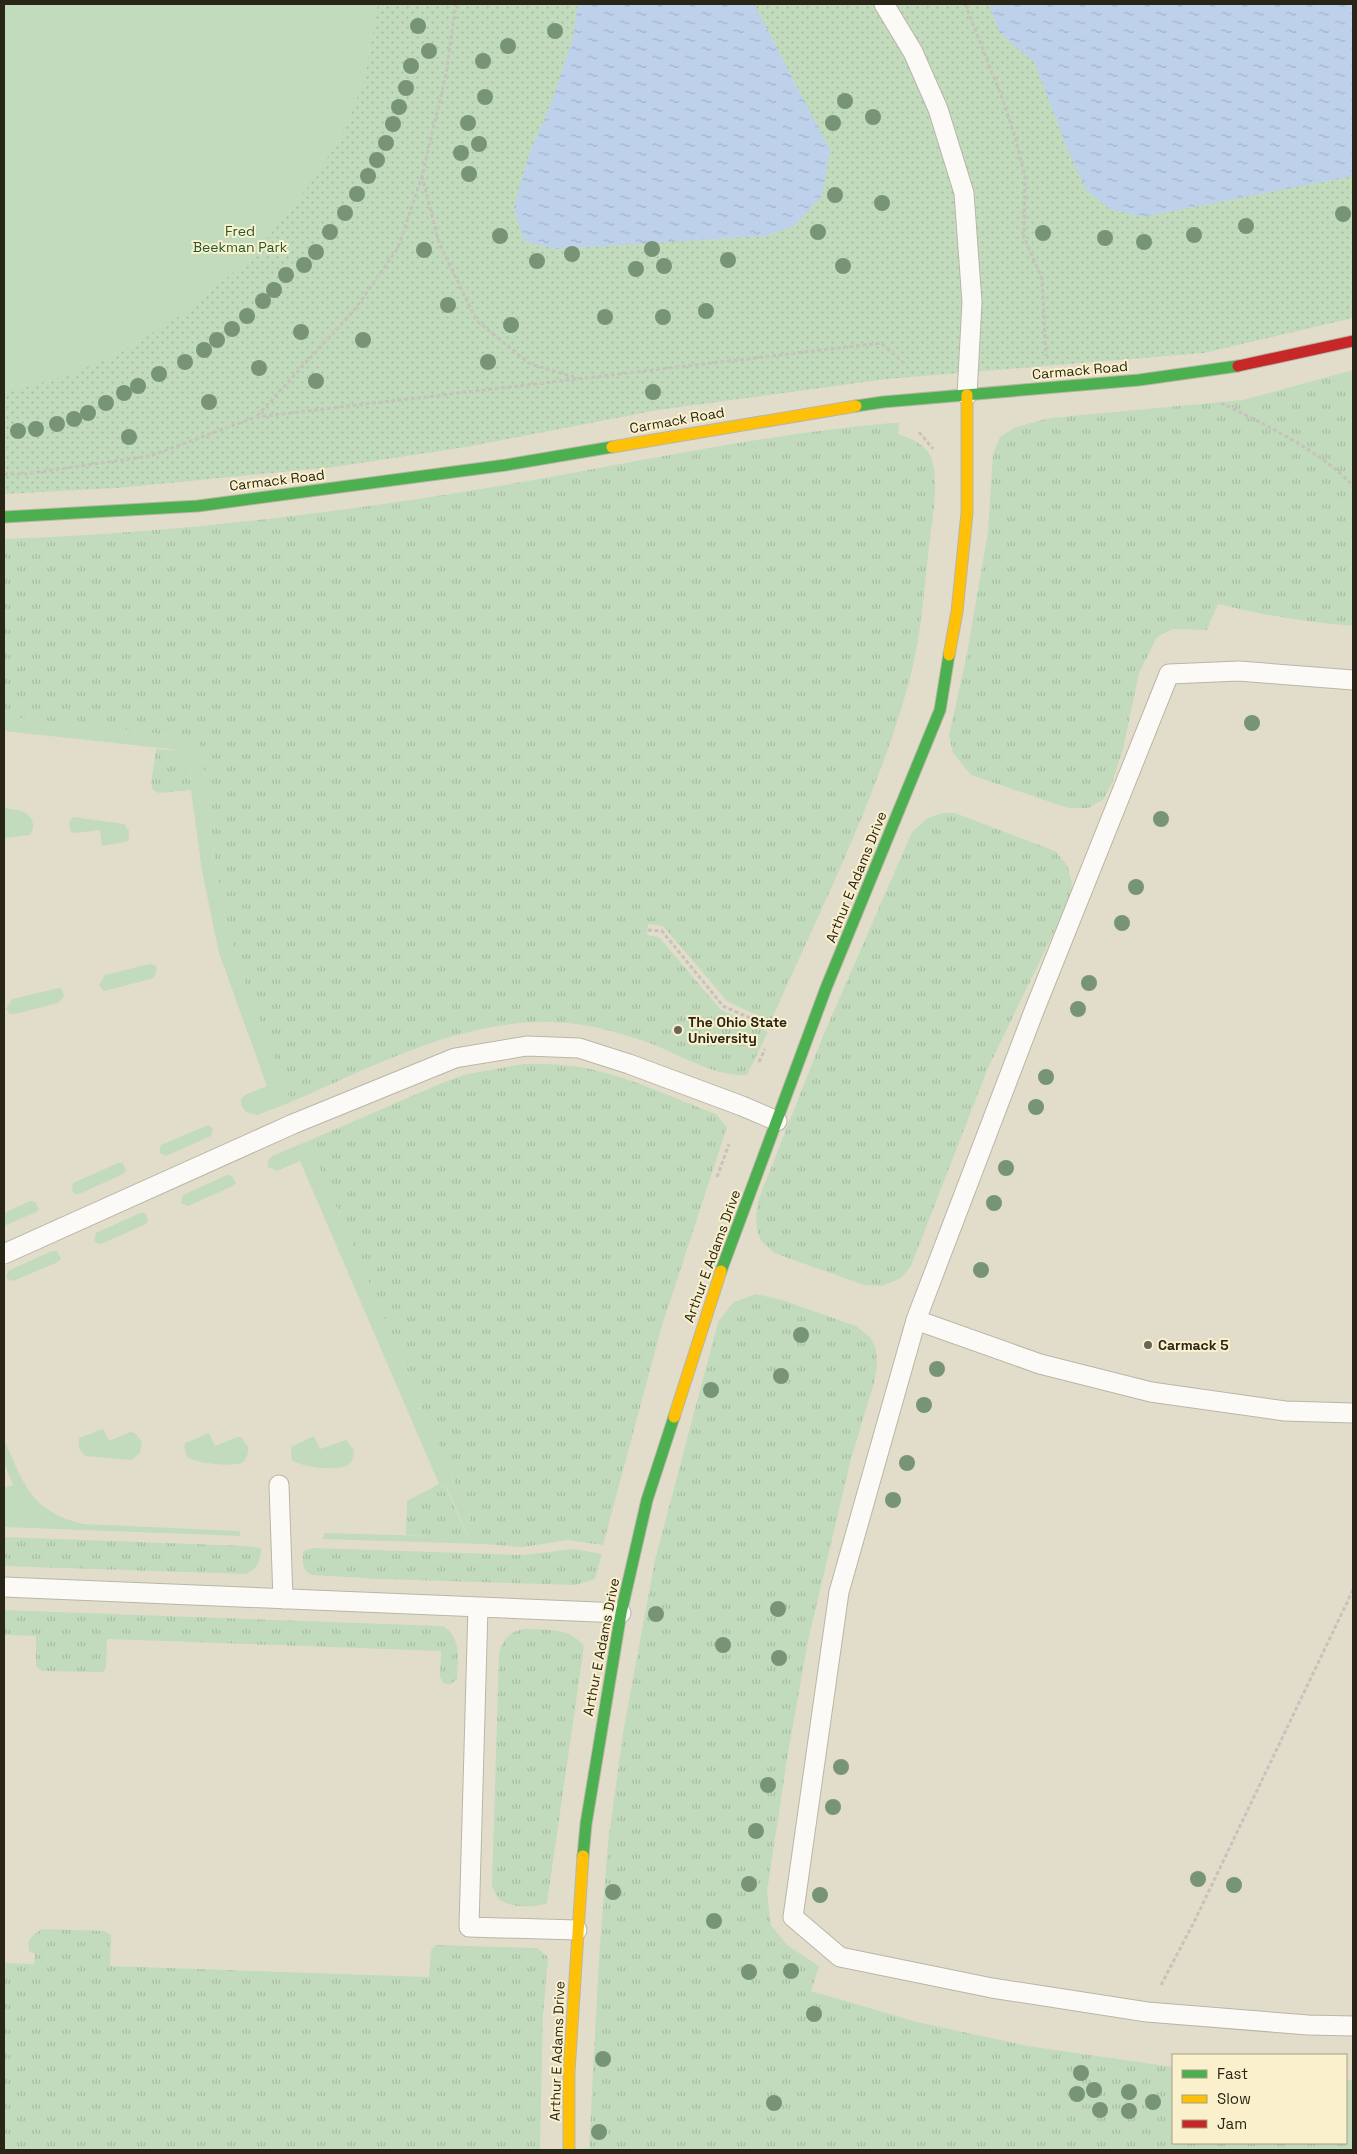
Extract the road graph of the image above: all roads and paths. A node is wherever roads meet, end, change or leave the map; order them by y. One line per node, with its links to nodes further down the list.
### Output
1 (456, 4): 4 (path)
2 (884, 4): 9 (lane)
3 (965, 4): 6 (path)
4 (422, 176): 8 (path); 11 (path)
5 (1353, 342): 9 (street, Carmack Road)
6 (1046, 362)
7 (912, 371): 8 (path)
8 (580, 378): 11 (path)
9 (967, 394): 16 (street, Carmack Road); 24 (street, Arthur E Adams Drive)
10 (1221, 403): 15 (path)
11 (256, 417): 14 (path)
12 (911, 429): 13 (path)
13 (935, 450)
14 (4, 474)
15 (1353, 486)
16 (4, 517)
17 (1353, 680): 26 (lane)
18 (648, 930): 20 (path)
19 (779, 1021): 20 (path)
20 (775, 1030): 21 (path)
21 (771, 1038)
22 (767, 1046): 23 (path)
23 (759, 1062)
24 (777, 1121): 25 (lane); 33 (street, Arthur E Adams Drive)
25 (4, 1254)
26 (916, 1320): 27 (lane); 35 (lane)
27 (1353, 1413)
28 (279, 1485): 31 (lane)
29 (4, 1587): 31 (lane)
30 (1353, 1590): 35 (path)
31 (283, 1599): 32 (lane)
32 (478, 1607): 33 (lane); 34 (lane)
33 (622, 1614): 34 (street, Arthur E Adams Drive)
34 (577, 1930): 37 (street, Arthur E Adams Drive)
35 (1147, 2012): 36 (lane)
36 (1353, 2026)
37 (569, 2150)

